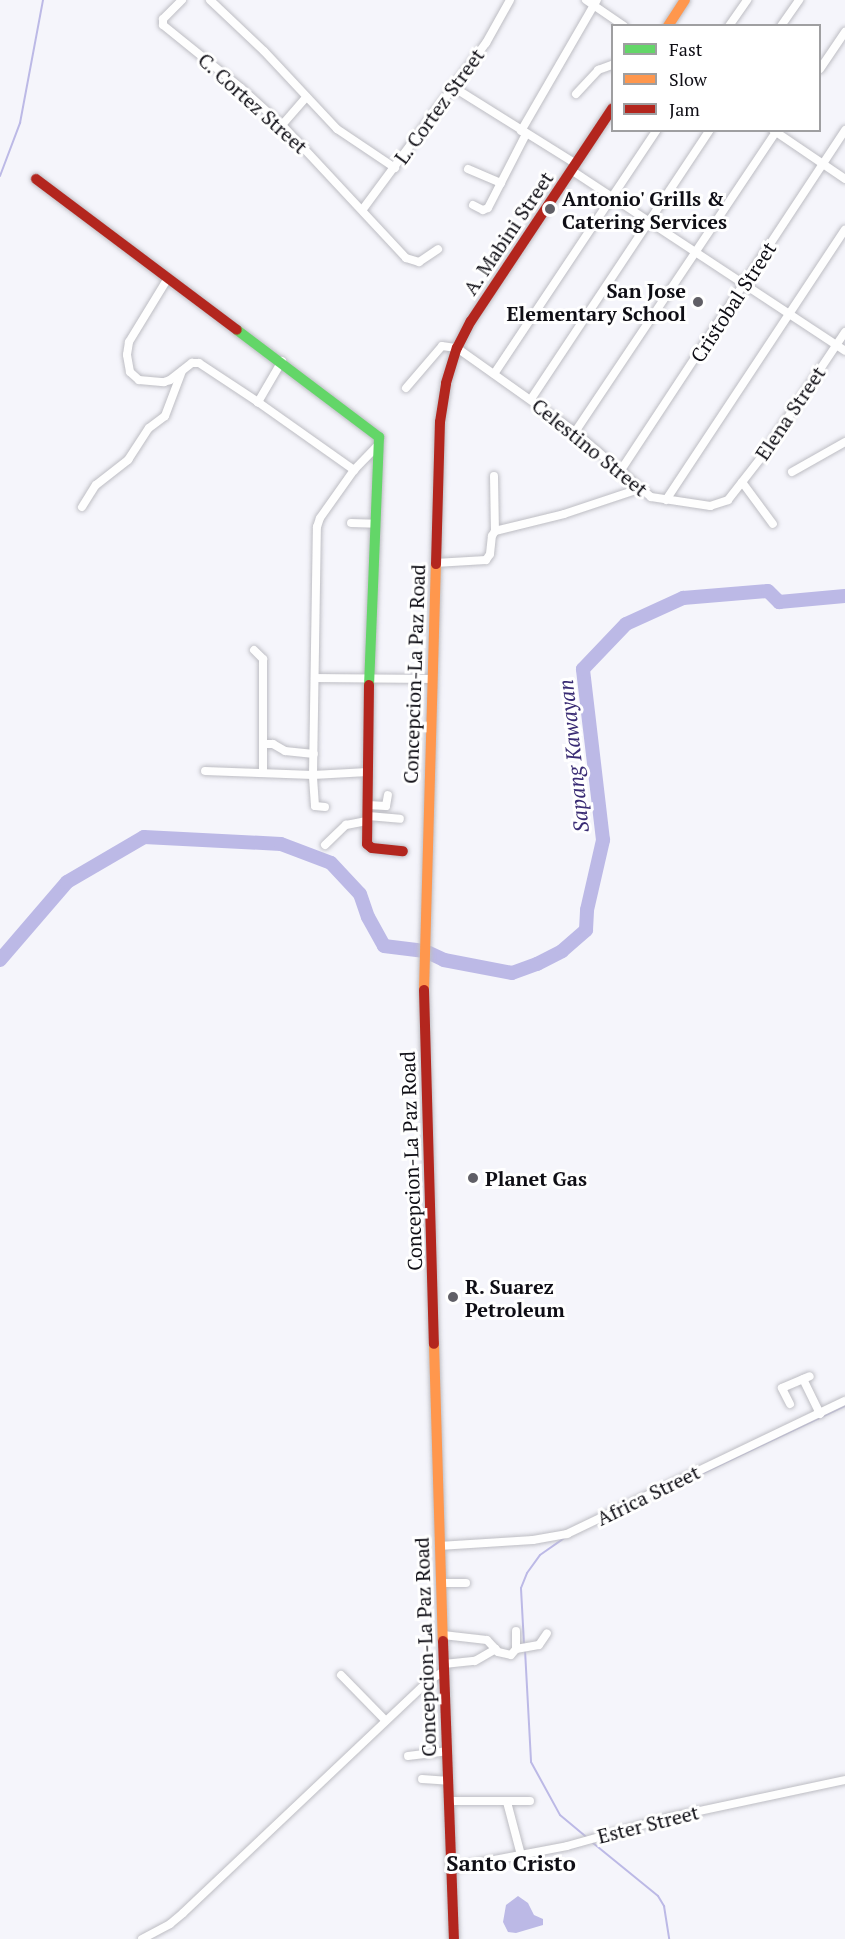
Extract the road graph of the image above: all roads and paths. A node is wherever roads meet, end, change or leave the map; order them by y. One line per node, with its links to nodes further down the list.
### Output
1 (182, 0): 20 (street, C. Cortez Street)
2 (210, 0): 18 (street)
3 (510, 0): 16 (street, L. Cortez Street)
4 (586, 0): 8 (street)
5 (685, 0): 10 (main road)
6 (747, 0): 11 (street)
7 (799, 0): 12 (street)
8 (596, 3): 9 (street); 26 (street)
9 (622, 24)
10 (669, 24)
11 (730, 24)
12 (782, 24)
13 (845, 32): 15 (street)
14 (611, 65): 17 (street)
15 (821, 66)
16 (453, 87): 26 (street); 29 (street, L. Cortez Street)
17 (576, 94)
18 (306, 97): 20 (street); 29 (street)
19 (611, 111): 28 (main road, A. Mabini Street)
20 (282, 125): 36 (street, C. Cortez Street)
21 (845, 130): 27 (street, Cristobal Street)
22 (656, 132): 34 (street)
23 (709, 132): 37 (street)
24 (774, 132): 40 (street)
25 (776, 132): 27 (street)
26 (523, 133): 28 (street); 33 (street)
27 (822, 164): 32 (street); 42 (street, Cristobal Street)
28 (574, 167): 34 (street); 46 (main road, A. Mabini Street)
29 (395, 168): 36 (street, L. Cortez Street)
30 (468, 169): 33 (street)
31 (36, 179): 41 (main road)
32 (845, 179)
33 (501, 183): 35 (street)
34 (613, 196): 37 (street); 50 (street)
35 (473, 205)
36 (363, 209): 39 (street, C. Cortez Street)
37 (651, 222): 40 (street); 53 (street)
38 (845, 230): 43 (street)
39 (438, 249)
40 (697, 253): 42 (street); 55 (street)
41 (168, 278): 48 (main road); 49 (street)
42 (744, 286): 43 (street); 59 (street, Cristobal Street)
43 (789, 314): 45 (street); 65 (street)
44 (845, 332): 45 (street, Elena Street)
45 (836, 345): 47 (street); 62 (street, Elena Street)
46 (457, 348): 50 (street, Celestino Street); 51 (main road, A. Mabini Street); 52 (street)
47 (845, 351)
48 (282, 361): 54 (street); 57 (main road)
49 (182, 371): 54 (street); 66 (street)
50 (494, 374): 53 (street, Celestino Street)
51 (446, 383): 71 (main road, Concepcion-La Paz Road)
52 (406, 388)
53 (531, 399): 55 (street, Celestino Street)
54 (258, 402): 58 (street)
55 (575, 432): 59 (street, Celestino Street)
56 (845, 442): 60 (street)
57 (379, 444): 58 (street); 68 (main road)
58 (354, 470): 73 (street)
59 (619, 472): 63 (street, Celestino Street)
60 (792, 472)
61 (494, 476): 70 (street)
62 (742, 482): 64 (street, Elena Street); 69 (street)
63 (639, 489): 65 (street, Celestino Street); 70 (street)
64 (734, 492): 65 (street, Celestino Street)
65 (666, 500)
66 (82, 507)
67 (351, 523): 68 (street)
68 (376, 524): 74 (main road)
69 (773, 524)
70 (495, 531): 71 (street)
71 (435, 563): 75 (main road, Concepcion-La Paz Road)
72 (254, 650): 76 (street)
73 (315, 678): 74 (street); 77 (street)
74 (369, 678): 75 (street); 79 (main road)
75 (431, 679): 91 (main road, Concepcion-La Paz Road)
76 (263, 744): 77 (street); 80 (street)
77 (314, 753): 81 (street)
78 (205, 771): 80 (street)
79 (368, 772): 81 (street); 84 (main road)
80 (263, 773): 81 (street)
81 (313, 775): 83 (street)
82 (388, 795): 84 (street)
83 (325, 807)
84 (368, 814): 85 (street); 86 (street); 87 (main road)
85 (400, 819)
86 (325, 845)
87 (403, 851)
88 (845, 1401): 90 (street, Africa Street)
89 (790, 1404): 90 (street)
90 (820, 1414): 91 (street, Africa Street)
91 (440, 1546): 92 (main road, Concepcion-La Paz Road)
92 (442, 1583): 93 (street); 96 (main road, Concepcion-La Paz Road)
93 (466, 1583)
94 (516, 1631): 98 (street)
95 (547, 1633): 98 (street)
96 (443, 1635): 97 (street); 99 (main road, Concepcion-La Paz Road)
97 (495, 1649): 98 (street); 99 (street)
98 (522, 1649)
99 (444, 1668): 101 (street); 102 (main road, Concepcion-La Paz Road)
100 (341, 1675): 101 (street)
101 (386, 1721): 112 (street)
102 (447, 1751): 103 (street); 106 (main road, Concepcion-La Paz Road)
103 (408, 1756)
104 (422, 1779): 106 (street)
105 (845, 1780): 110 (street, Ester Street)
106 (449, 1781): 107 (main road, Concepcion-La Paz Road)
107 (450, 1801): 109 (street); 111 (main road, Concepcion-La Paz Road)
108 (530, 1801): 109 (street)
109 (507, 1802): 110 (street)
110 (521, 1855): 111 (street, Ester Street)
111 (452, 1868): 113 (main road, Concepcion-La Paz Road)
112 (142, 1939)
113 (454, 1939)

